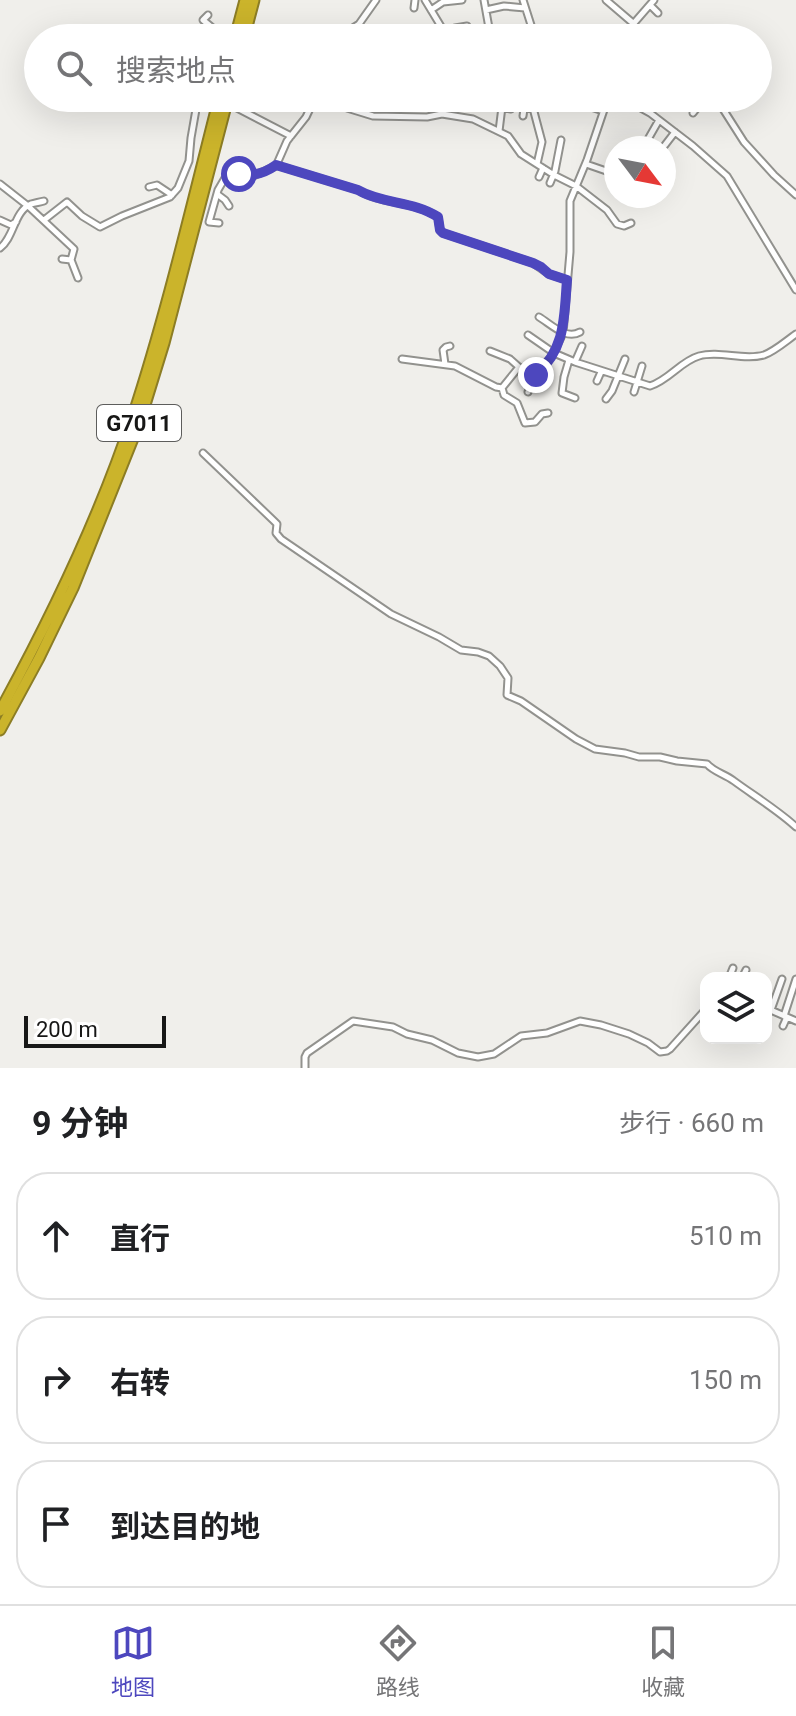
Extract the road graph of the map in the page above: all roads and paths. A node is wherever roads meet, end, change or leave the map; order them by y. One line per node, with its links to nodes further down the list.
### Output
1 (245, 0): 18 (highway)
2 (254, 0): 19 (highway)
3 (376, 0): 20 (street)
4 (415, 0): 11 (street)
5 (425, 0): 13 (street)
6 (462, 0): 13 (street)
7 (484, 0): 14 (street)
8 (523, 0): 12 (street)
9 (606, 0): 24 (street)
10 (652, 2): 15 (street); 24 (street)
11 (414, 8)
12 (525, 8): 14 (street); 23 (street)
13 (431, 10): 21 (street)
14 (486, 10): 22 (street)
15 (658, 13)
16 (208, 15): 17 (street)
17 (208, 24)
18 (239, 24)
19 (248, 24)
20 (359, 24)
21 (440, 24)
22 (488, 24)
23 (531, 24)
24 (634, 24)
25 (196, 112): 62 (street)
26 (215, 112): 105 (highway, G7011)
27 (224, 112): 106 (highway, G7011)
28 (245, 112): 43 (street)
29 (308, 112): 43 (street)
30 (360, 112): 38 (street)
31 (472, 112): 38 (street)
32 (501, 112): 41 (street)
33 (524, 112): 39 (street)
34 (534, 112): 47 (street)
35 (603, 112): 48 (street)
36 (649, 112): 40 (street)
37 (725, 112): 63 (street)
38 (474, 116): 41 (street)
39 (523, 116)
40 (659, 120): 42 (street); 44 (street)
41 (499, 131): 47 (street)
42 (675, 132): 45 (street); 77 (street)
43 (291, 136): 49 (street)
44 (650, 136)
45 (672, 136)
46 (561, 140): 52 (street)
47 (537, 164): 50 (street)
48 (586, 164): 51 (street); 57 (street)
49 (276, 165): 61 (street); 76 (street)
50 (543, 168): 52 (street); 53 (street)
51 (604, 170)
52 (554, 175): 55 (street); 57 (street)
53 (539, 177)
54 (587, 182): 57 (street)
55 (550, 183)
56 (0, 184): 60 (street)
57 (576, 185): 71 (street); 76 (street)
58 (149, 187): 62 (street)
59 (20, 191): 60 (street)
60 (12, 193): 65 (street)
61 (217, 193): 66 (street); 70 (street)
62 (172, 195): 68 (street)
63 (796, 195)
64 (44, 201): 65 (street)
65 (28, 205): 68 (street); 69 (street)
66 (229, 206)
67 (0, 220): 69 (street)
68 (44, 220): 74 (street)
69 (17, 222): 72 (street)
70 (219, 223)
71 (631, 223)
72 (0, 248)
73 (62, 259): 74 (street)
74 (71, 260): 75 (street)
75 (78, 278)
76 (567, 280): 79 (street)
77 (796, 290)
78 (539, 317): 79 (street)
79 (563, 332): 80 (street); 86 (street)
80 (580, 332)
81 (796, 334): 97 (street)
82 (528, 335): 86 (street)
83 (450, 346): 90 (street)
84 (582, 346): 89 (street)
85 (490, 351): 92 (street)
86 (554, 353): 89 (street); 94 (street)
87 (402, 359): 90 (street)
88 (625, 359): 95 (street)
89 (572, 361): 93 (street); 101 (street)
90 (445, 364): 98 (street)
91 (642, 366): 97 (street)
92 (519, 367): 94 (street); 98 (street)
93 (601, 372): 95 (street); 96 (street)
94 (536, 375): 99 (street)
95 (618, 377): 97 (street); 102 (street)
96 (597, 381)
97 (637, 382): 100 (street)
98 (502, 388): 103 (street)
99 (528, 392)
100 (634, 392)
101 (575, 398)
102 (606, 399)
103 (548, 413)
104 (203, 453): 107 (street)
105 (0, 711)
106 (0, 730)
107 (796, 827)
108 (733, 968): 109 (street)
109 (731, 972)
110 (782, 979): 112 (street)
111 (796, 979): 115 (street)
112 (772, 999)
113 (772, 1011): 115 (street)
114 (700, 1016): 118 (street)
115 (785, 1016): 116 (street); 117 (street)
116 (796, 1020)
117 (783, 1026)
118 (305, 1068)

